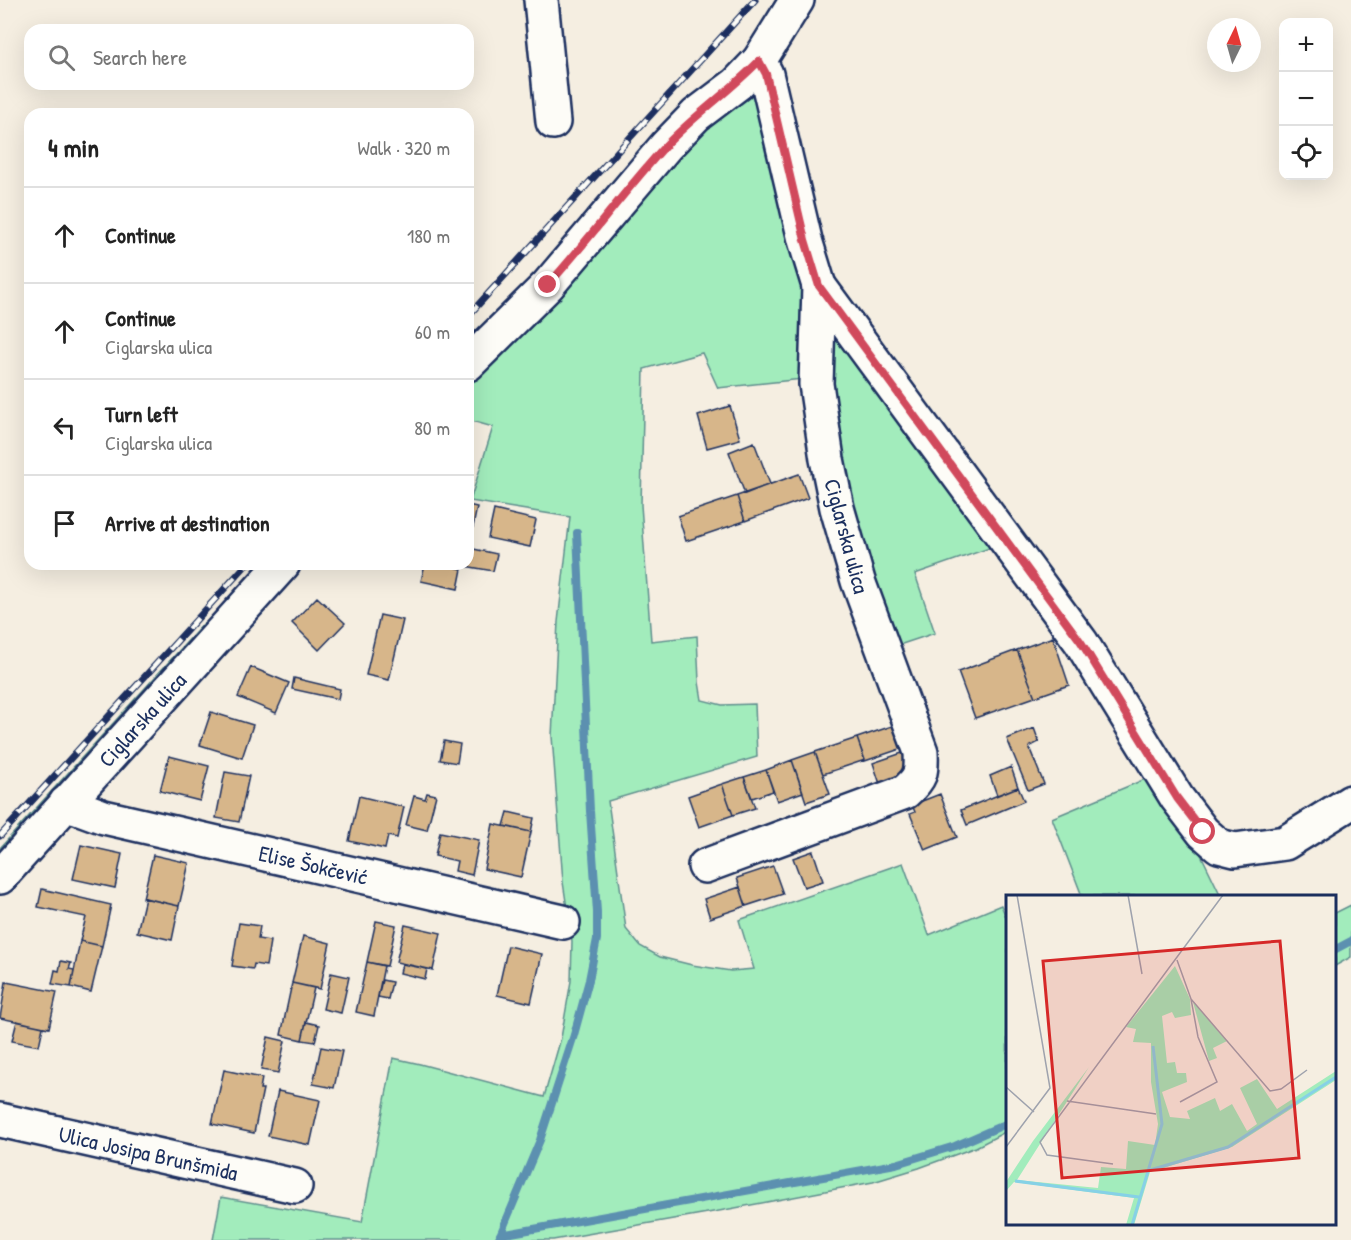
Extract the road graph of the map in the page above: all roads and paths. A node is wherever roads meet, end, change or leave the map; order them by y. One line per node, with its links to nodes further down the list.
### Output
1 (542, 0): 4 (street)
2 (797, 0): 3 (street)
3 (759, 61): 5 (street, Ciglarska ulica); 6 (street)
4 (553, 122)
5 (819, 286): 8 (street); 10 (street, Ciglarska ulica)
6 (474, 358)
7 (277, 570): 9 (street, Ciglarska ulica)
8 (1351, 802)
9 (66, 803): 11 (street, Ciglarska ulica); 12 (street, Elise Šokčević)
10 (705, 866)
11 (0, 877)
12 (563, 921)
13 (0, 1120): 14 (street, Ulica Josipa Brunšmida)
14 (295, 1186)

